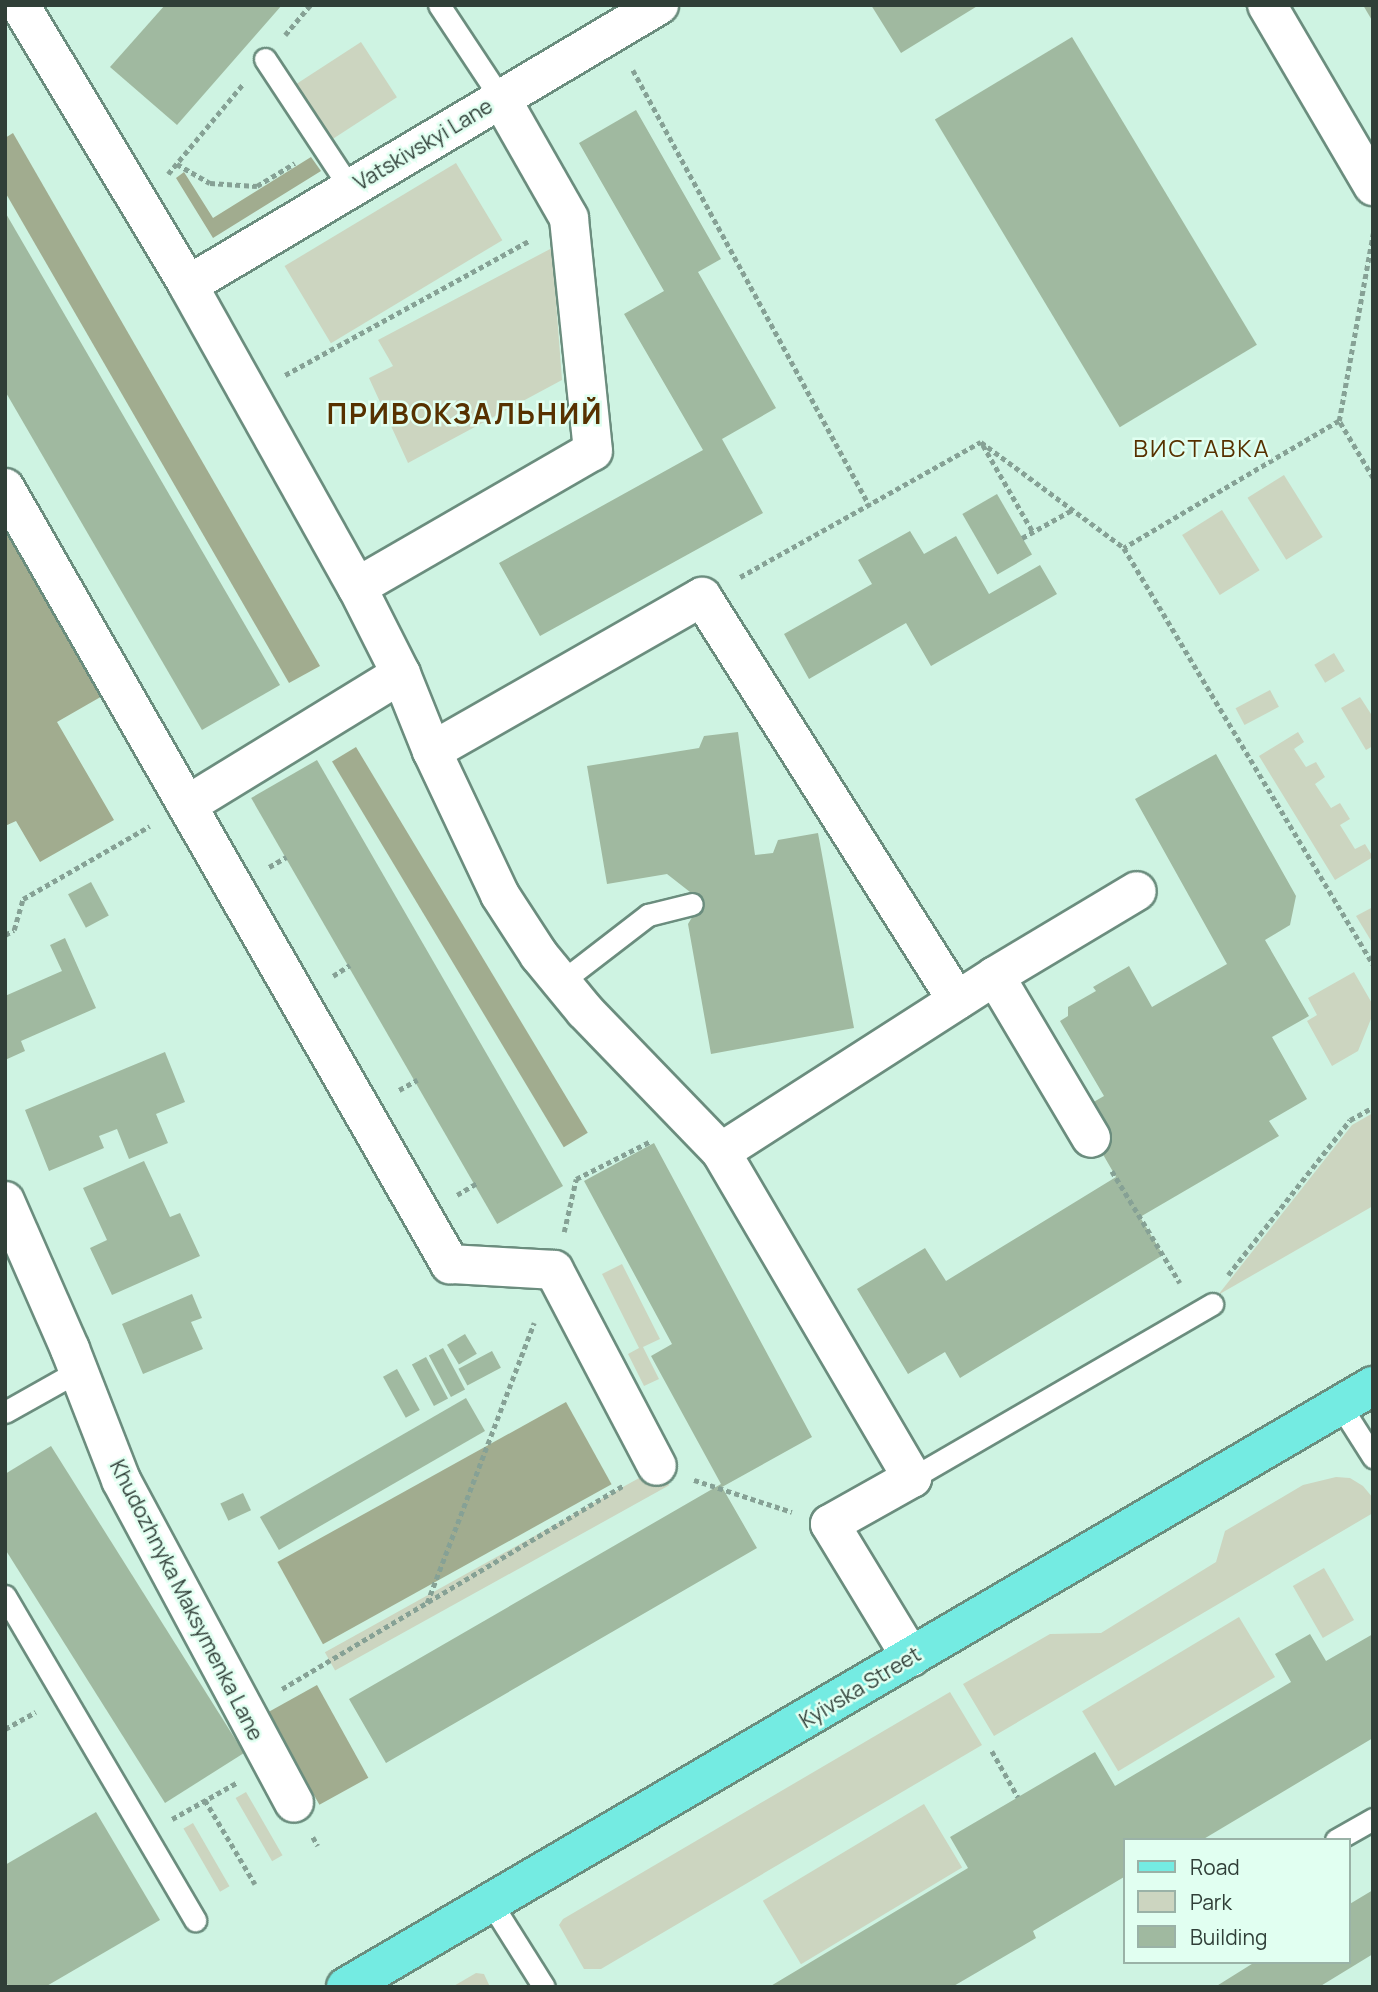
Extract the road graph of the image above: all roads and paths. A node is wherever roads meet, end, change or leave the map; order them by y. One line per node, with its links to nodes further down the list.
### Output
1 (20, 5): 13 (street)
2 (310, 5): 7 (path)
3 (439, 5): 8 (lane)
4 (659, 5): 6 (street, Vatskivskyi Lane)
5 (1267, 5): 11 (street)
6 (613, 32): 8 (street, Vatskivskyi Lane); 22 (path)
7 (265, 59): 9 (lane); 10 (path)
8 (500, 97): 12 (street, Vatskivskyi Lane); 14 (street)
9 (323, 146): 10 (path); 12 (lane)
10 (177, 164): 13 (path)
11 (1373, 186)
12 (350, 188): 16 (street, Vatskivskyi Lane)
13 (141, 207): 16 (street)
14 (569, 218): 17 (path); 27 (street)
15 (1373, 233): 18 (path)
16 (188, 285): 17 (street)
17 (250, 395): 27 (street)
18 (1339, 421): 20 (path); 26 (path)
19 (981, 442): 22 (path); 23 (path); 24 (path)
20 (1373, 478)
21 (5, 488): 31 (street)
22 (870, 506): 28 (path)
23 (1072, 510): 24 (path); 26 (path)
24 (1034, 532): 25 (path)
25 (1022, 538)
26 (1124, 548): 35 (path)
27 (357, 587): 29 (street)
28 (702, 597): 30 (street); 38 (street)
29 (401, 674): 30 (street); 31 (street)
30 (432, 751): 37 (street)
31 (187, 805): 34 (path); 44 (street)
32 (1137, 891): 36 (street)
33 (692, 904): 37 (lane)
34 (5, 935)
35 (1373, 964)
36 (995, 976): 38 (street); 41 (street)
37 (561, 982): 40 (street)
38 (957, 1000): 42 (street)
39 (1373, 1107): 45 (path)
40 (692, 1120): 42 (street); 44 (path)
41 (1091, 1138): 45 (path)
42 (721, 1152): 52 (street)
43 (5, 1201): 46 (street, Khudozhnyka Maksymenka Lane)
44 (554, 1270): 51 (street); 55 (path)
45 (1205, 1308): 52 (lane)
46 (78, 1371): 49 (lane); 57 (street, Khudozhnyka Maksymenka Lane)
47 (1373, 1385): 48 (main road, Kyivska Street)
48 (1340, 1405): 50 (lane); 56 (main road, Kyivska Street)
49 (5, 1412)
50 (1373, 1457)
51 (657, 1466): 53 (path); 55 (path)
52 (912, 1478): 53 (street)
53 (830, 1524): 56 (street)
54 (5, 1596): 64 (lane)
55 (426, 1603): 57 (path)
56 (911, 1657): 67 (main road, Kyivska Street)
57 (244, 1712): 59 (street, Khudozhnyka Maksymenka Lane)
58 (992, 1751): 60 (path)
59 (272, 1763): 61 (path); 62 (street, Khudozhnyka Maksymenka Lane)
60 (1018, 1797)
61 (205, 1800): 64 (path); 66 (path)
62 (294, 1802)
63 (1373, 1819): 65 (lane)
64 (146, 1834): 68 (lane)
65 (1340, 1838)
66 (255, 1884)
67 (492, 1903): 69 (main road, Kyivska Street); 70 (lane)
68 (195, 1920)
69 (346, 1987)
70 (544, 1987)

